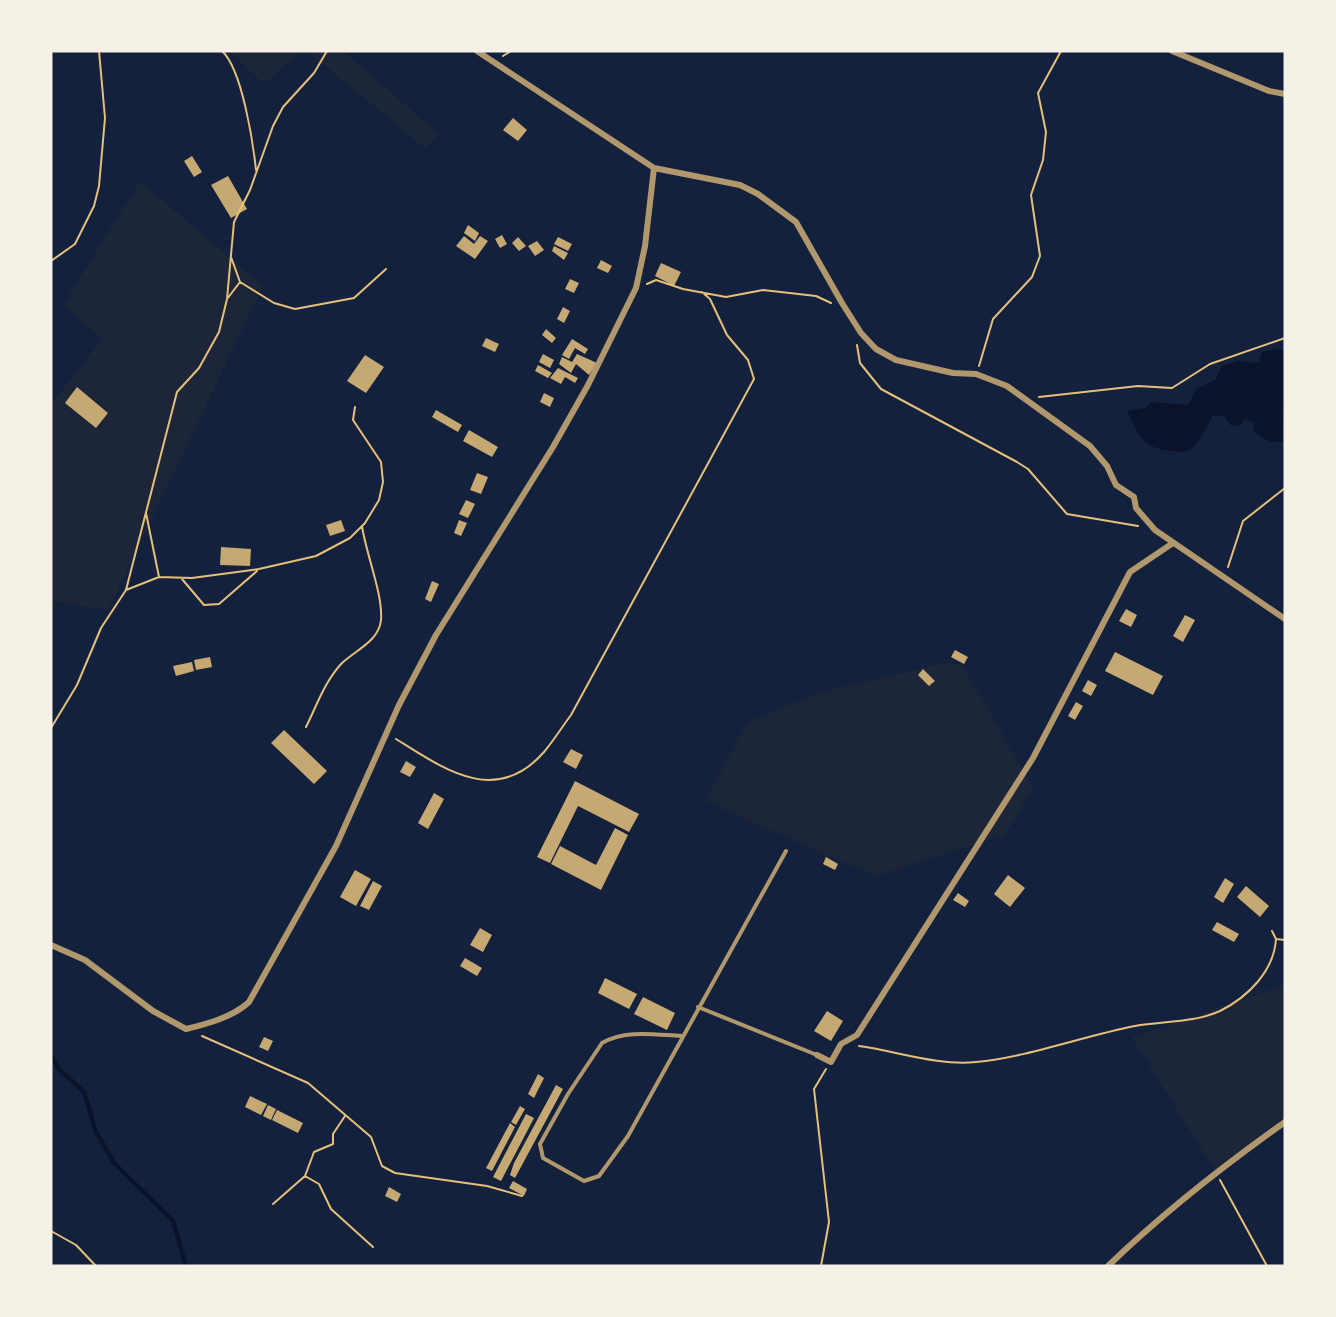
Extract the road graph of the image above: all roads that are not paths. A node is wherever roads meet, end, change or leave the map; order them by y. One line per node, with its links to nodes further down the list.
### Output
1 (477, 51): 4 (street)
2 (1172, 51): 3 (street)
3 (1285, 94)
4 (654, 168): 5 (street); 8 (street)
5 (1173, 543): 6 (street); 11 (street)
6 (1285, 619)
7 (786, 851): 9 (lane)
8 (51, 945)
9 (698, 1007): 10 (lane); 11 (lane)
10 (682, 1036): 10 (lane)
11 (817, 1055)
12 (1285, 1122): 13 (street)
13 (1108, 1266)

